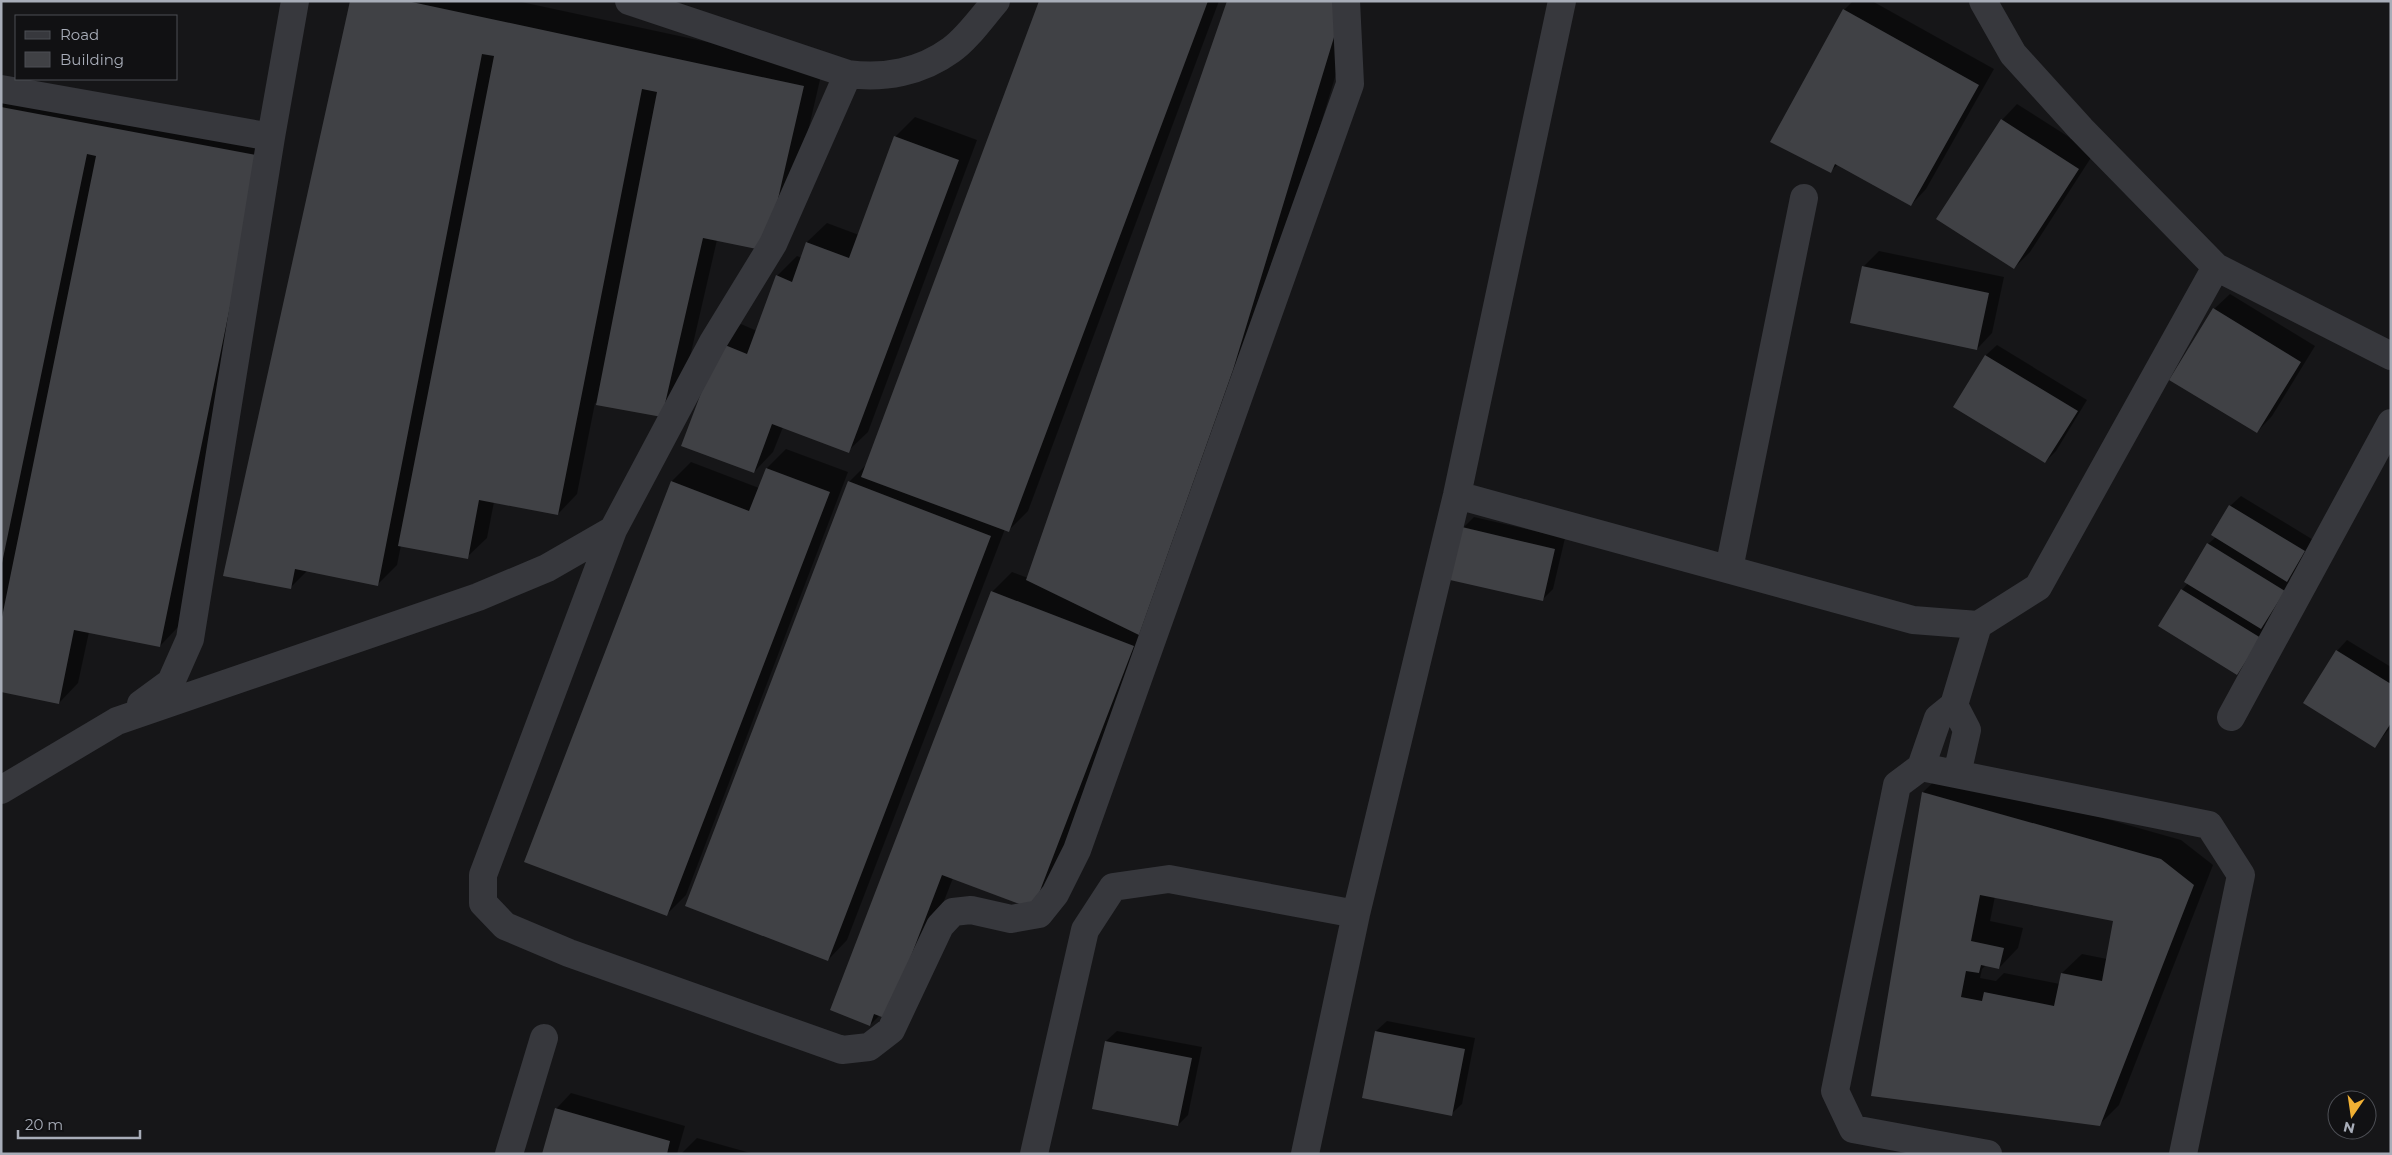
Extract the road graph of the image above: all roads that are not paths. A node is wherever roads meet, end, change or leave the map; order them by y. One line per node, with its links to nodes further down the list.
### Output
1 (295, 1): 9 (street)
2 (629, 1): 7 (street)
3 (996, 1): 7 (street)
4 (1346, 1): 15 (street)
5 (1562, 1): 14 (street)
6 (1983, 1): 11 (street)
7 (848, 74): 15 (street)
8 (1, 88): 9 (street)
9 (270, 137): 20 (street)
10 (1804, 198): 16 (street)
11 (2216, 267): 12 (street); 17 (street)
12 (2391, 356)
13 (2391, 423): 19 (street)
14 (1457, 494): 16 (street); 24 (street)
15 (613, 530): 20 (street)
16 (1728, 569): 17 (street)
17 (1978, 625): 18 (street)
18 (1954, 705): 21 (street); 22 (street)
19 (2231, 717)
20 (117, 721): 23 (street)
21 (1921, 766): 22 (street); 29 (street)
22 (1958, 774): 30 (street)
23 (1, 790)
24 (1356, 914): 27 (street); 28 (street)
25 (544, 1038): 26 (street)
26 (509, 1154)
27 (1034, 1154)
28 (1306, 1154)
29 (1988, 1154)
30 (2183, 1154)

